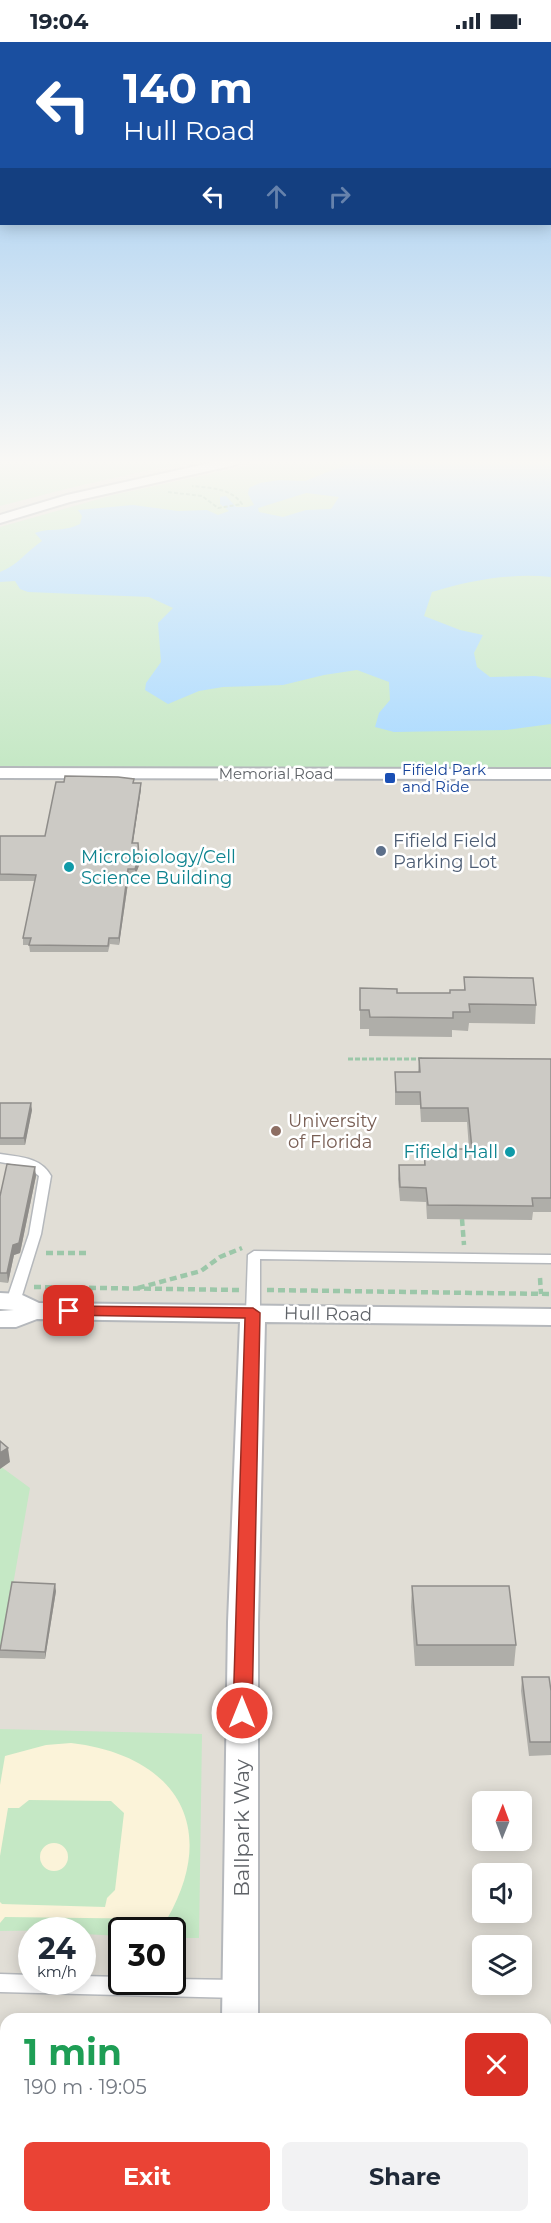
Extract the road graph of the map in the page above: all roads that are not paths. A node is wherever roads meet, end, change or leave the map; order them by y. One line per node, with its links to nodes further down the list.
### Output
1 (0, 773): 2 (street, Memorial Road)
2 (551, 774)
3 (0, 1158): 5 (lane)
4 (551, 1259): 6 (lane)
5 (14, 1304): 6 (street, Hull Road)
6 (253, 1313): 7 (street, Hull Road); 9 (street, Ballpark Way)
7 (551, 1317)
8 (0, 1983): 9 (lane)
9 (240, 2004)

